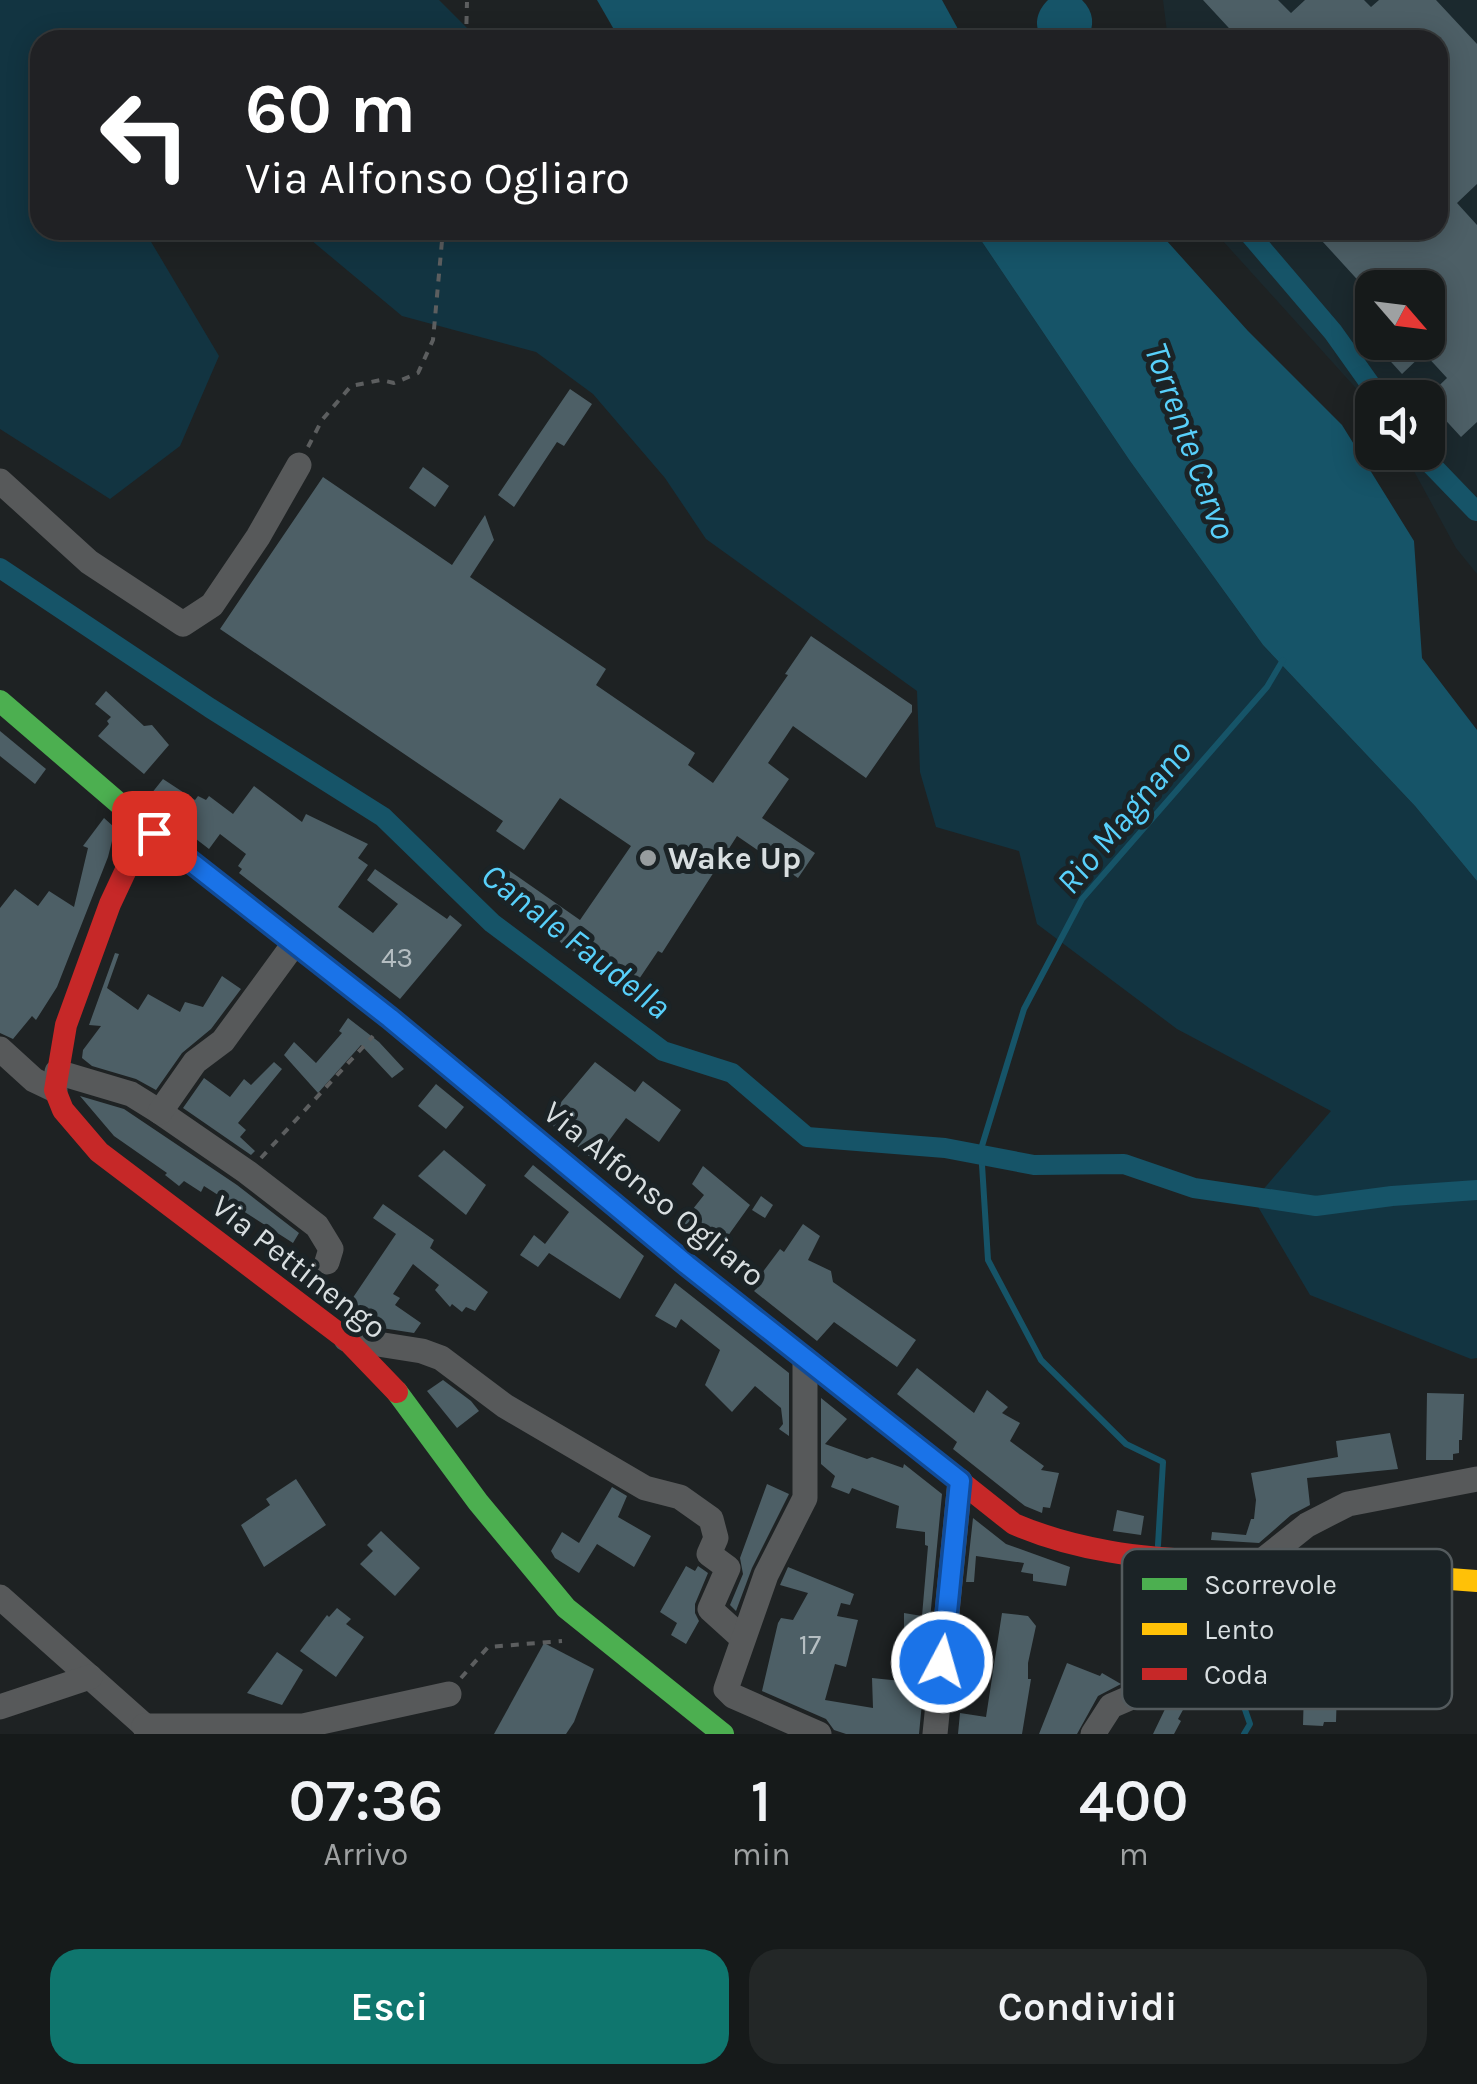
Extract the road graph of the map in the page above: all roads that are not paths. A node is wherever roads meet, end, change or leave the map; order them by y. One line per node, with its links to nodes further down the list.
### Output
1 (300, 464): 2 (street)
2 (0, 482)
3 (0, 701): 4 (main road, Via Alfonso Ogliaro)
4 (143, 830): 5 (main road, Via Alfonso Ogliaro); 7 (main road)
5 (294, 944): 8 (street); 11 (main road, Via Alfonso Ogliaro)
6 (0, 1049): 7 (street)
7 (56, 1081): 8 (street); 10 (main road, Via Pettinengo)
8 (160, 1112): 9 (street)
9 (326, 1262)
10 (346, 1340): 19 (street); 22 (main road, Via Pettinengo)
11 (806, 1359): 13 (main road, Via Alfonso Ogliaro); 19 (street)
12 (1477, 1479): 14 (street)
13 (960, 1481): 15 (main road, Via Alfonso Ogliaro); 29 (street)
14 (1270, 1549)
15 (1122, 1553)
16 (1452, 1579): 17 (main road)
17 (1477, 1581)
18 (0, 1597): 20 (street)
19 (742, 1638): 28 (street)
20 (90, 1677): 24 (street); 25 (street)
21 (450, 1694): 25 (street)
22 (678, 1700): 26 (main road, Via Pettinengo); 27 (street)
23 (1122, 1701): 30 (street)
24 (0, 1707)
25 (149, 1730)
26 (722, 1734)
27 (792, 1734)
28 (820, 1734)
29 (934, 1734)
30 (1092, 1734)

